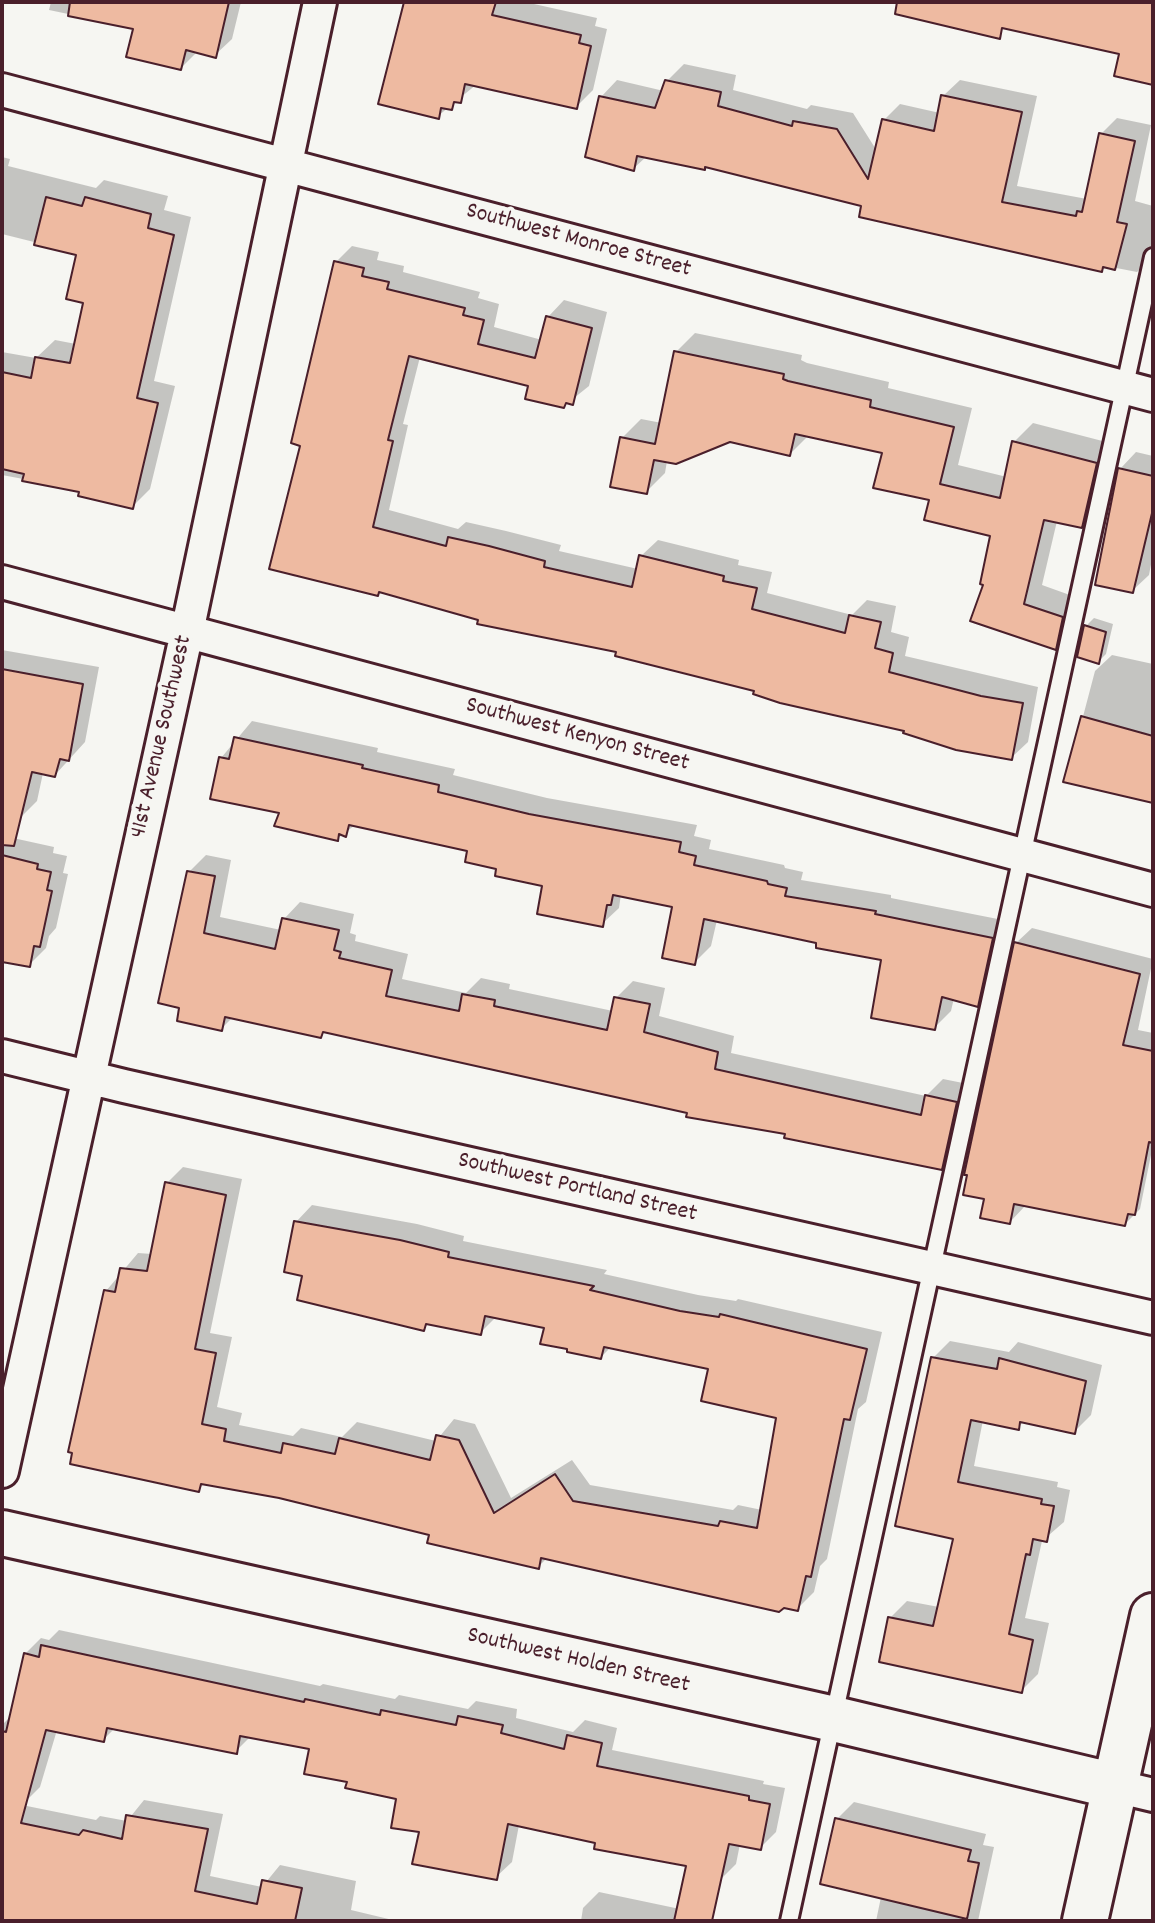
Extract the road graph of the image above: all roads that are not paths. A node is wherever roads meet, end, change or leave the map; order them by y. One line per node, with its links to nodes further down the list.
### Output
1 (320, 2): 3 (street, 41st Avenue Southwest)
2 (2, 90): 3 (street, Southwest Monroe Street)
3 (285, 165): 5 (street, Southwest Monroe Street); 7 (street, 41st Avenue Southwest)
4 (1153, 257): 5 (lane)
5 (1139, 391): 8 (lane)
6 (2, 582): 7 (street, Southwest Kenyon Street)
7 (187, 632): 8 (street, Southwest Kenyon Street); 11 (street, 41st Avenue Southwest)
8 (1024, 855): 9 (street, Southwest Kenyon Street); 12 (lane)
9 (1153, 890)
10 (2, 1056): 11 (street, Southwest Portland Street)
11 (87, 1078): 12 (street, Southwest Portland Street); 14 (street, 41st Avenue Southwest)
12 (932, 1270): 13 (street, Southwest Portland Street); 17 (lane)
13 (1153, 1318)
14 (2, 1471)
15 (2, 1533): 17 (street, Southwest Holden Street)
16 (1153, 1616): 18 (street)
17 (834, 1719): 18 (street, Southwest Holden Street); 19 (lane)
18 (1134, 1790): 20 (street)
19 (789, 1921)
20 (1085, 1921)

